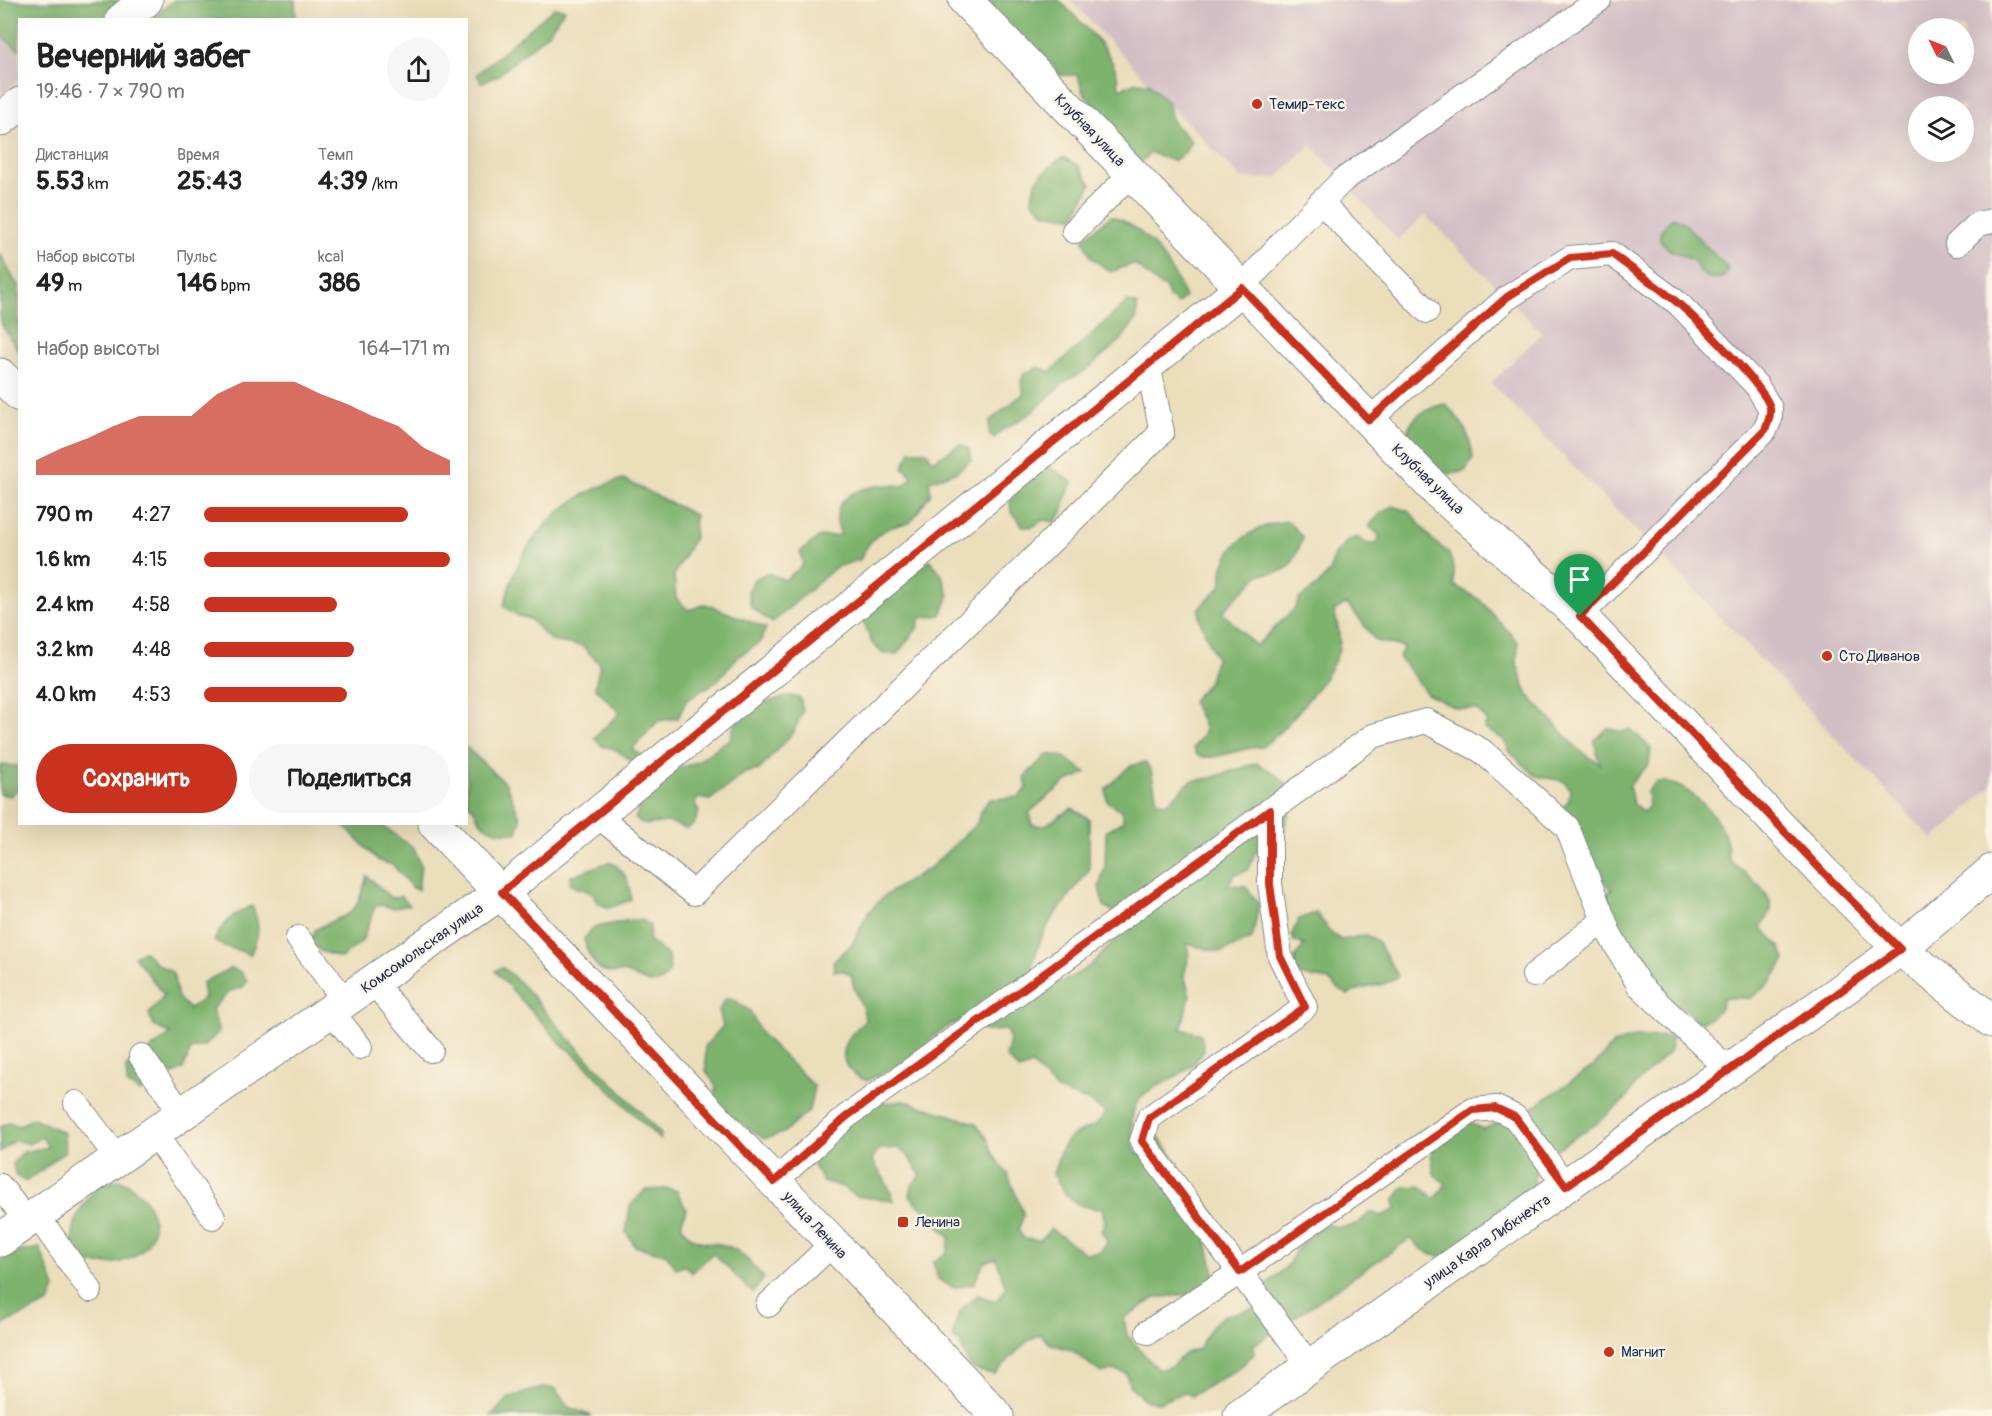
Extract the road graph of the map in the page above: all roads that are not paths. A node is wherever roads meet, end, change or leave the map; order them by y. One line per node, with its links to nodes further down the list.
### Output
1 (146, 0): 4 (street)
2 (965, 0): 7 (street, Клубная улица)
3 (1597, 1): 8 (lane)
4 (124, 18)
5 (18, 106): 6 (street)
6 (0, 120)
7 (1132, 173): 10 (lane); 12 (street, Клубная улица)
8 (1321, 202): 12 (lane); 13 (lane)
9 (1992, 220): 11 (lane)
10 (1074, 231)
11 (1957, 244)
12 (1242, 288): 14 (street, Комсомольская улица); 17 (street, Клубная улица)
13 (1427, 311)
14 (1148, 365): 20 (street, Комсомольская улица); 20 (lane)
15 (0, 375): 16 (street)
16 (18, 393)
17 (1369, 420): 18 (street, Клубная улица); 18 (lane)
18 (1580, 616): 26 (street, Клубная улица)
19 (1270, 810): 24 (lane); 39 (lane); 46 (lane)
20 (597, 814): 23 (street, Комсомольская улица)
21 (436, 825): 23 (street, улица Ленина)
22 (1992, 871): 26 (street, улица Карла Либкнехта)
23 (502, 892): 28 (street, Комсомольская улица); 39 (street, улица Ленина)
24 (1604, 920): 27 (lane); 34 (lane)
25 (298, 938): 29 (lane)
26 (1900, 949): 30 (street, Клубная улица); 34 (street, улица Карла Либкнехта)
27 (1534, 975)
28 (373, 982): 29 (street, Комсомольская улица); 32 (lane)
29 (338, 1006): 31 (lane); 36 (street, Комсомольская улица)
30 (1992, 1021)
31 (360, 1047)
32 (431, 1050)
33 (141, 1056): 36 (lane)
34 (1729, 1070): 41 (street, улица Карла Либкнехта)
35 (76, 1103): 38 (lane)
36 (182, 1114): 37 (street, Комсомольская улица)
37 (154, 1133): 38 (street, Комсомольская улица); 42 (lane)
38 (118, 1159): 43 (street, Комсомольская улица)
39 (774, 1182): 45 (street, улица Ленина)
40 (0, 1186): 43 (lane)
41 (1566, 1186): 46 (lane); 50 (street, улица Карла Либкнехта)
42 (213, 1217)
43 (32, 1218): 44 (street, Комсомольская улица); 47 (lane)
44 (0, 1240)
45 (832, 1244): 48 (lane); 51 (street, улица Ленина)
46 (1240, 1272): 49 (lane); 50 (lane)
47 (90, 1290)
48 (768, 1305)
49 (1148, 1332)
50 (1310, 1366): 52 (street, улица Карла Либкнехта)
51 (997, 1416)
52 (1240, 1416)

